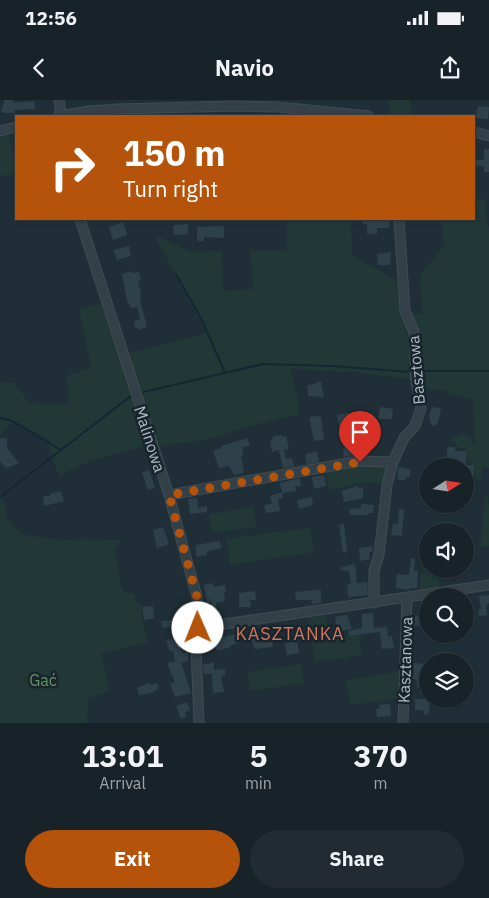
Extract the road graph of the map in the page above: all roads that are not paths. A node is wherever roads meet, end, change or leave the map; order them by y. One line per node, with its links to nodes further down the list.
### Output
1 (59, 100): 2 (street)
2 (60, 115)
3 (68, 115): 4 (street)
4 (358, 115)
5 (15, 127): 6 (street)
6 (0, 131)
7 (475, 132): 8 (street)
8 (489, 136)
9 (80, 220): 12 (street, Malinowa)
10 (399, 220): 11 (street, Basztowa)
11 (393, 462): 12 (street); 15 (street, Basztowa)
12 (169, 495): 16 (street, Malinowa)
13 (489, 585): 14 (street)
14 (407, 598): 15 (street); 18 (street, Kasztanowa)
15 (374, 603): 16 (street)
16 (198, 628): 17 (street, Malinowa)
17 (199, 723)
18 (403, 723)

